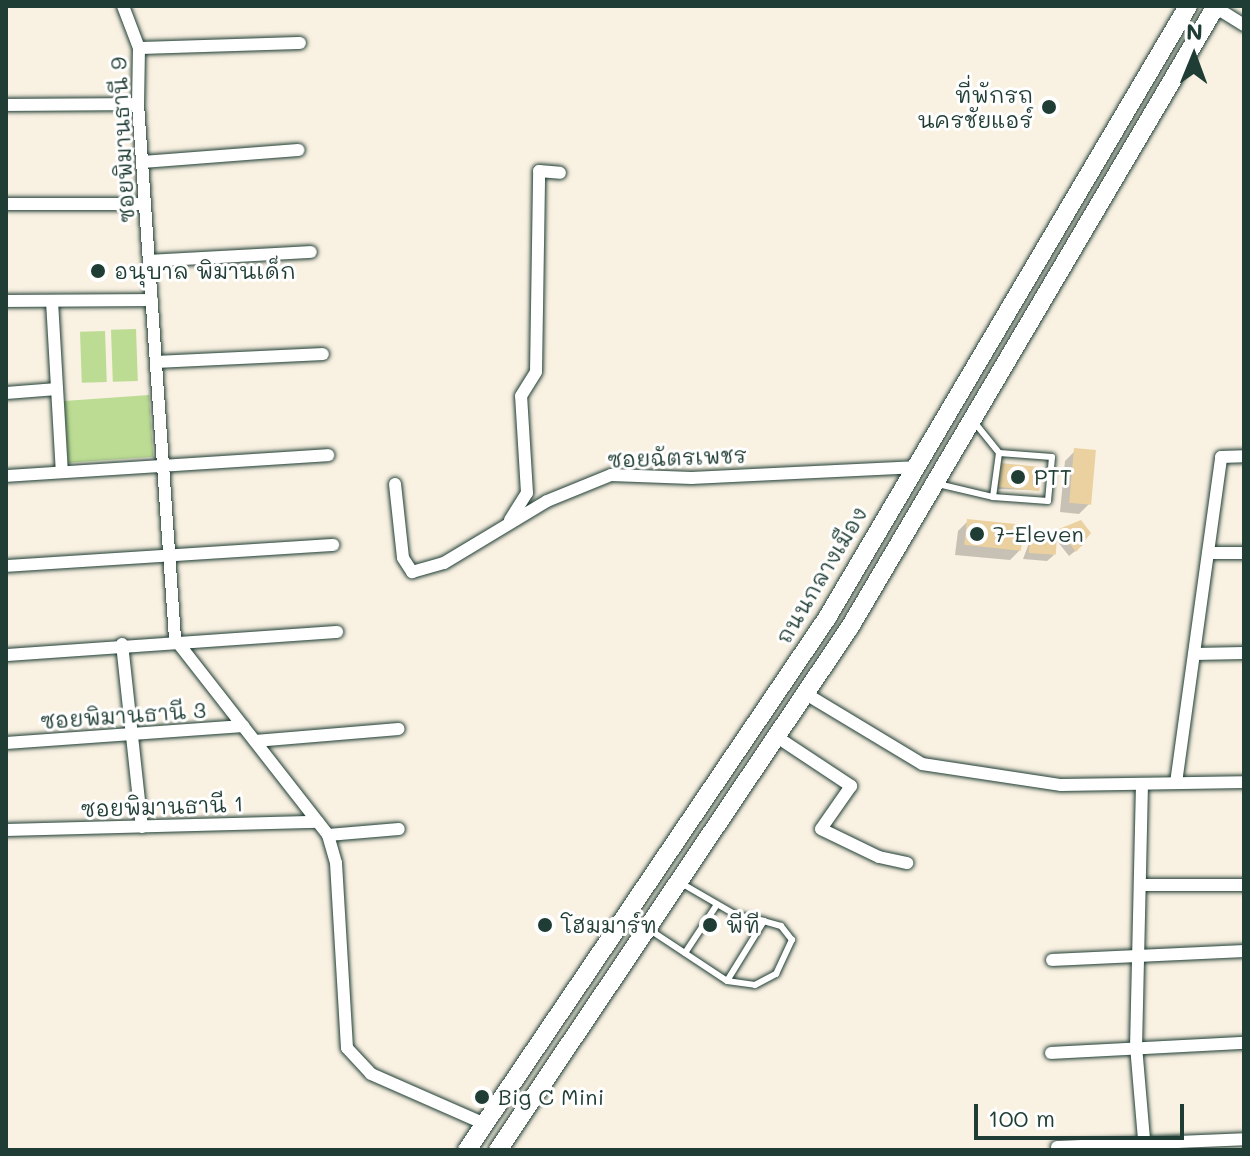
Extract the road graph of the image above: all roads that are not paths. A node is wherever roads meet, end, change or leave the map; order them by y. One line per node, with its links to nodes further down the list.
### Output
1 (123, 6): 6 (street, ซอยพิมานธานี 9)
2 (1188, 6): 28 (main road, ถนนกลางเมือง)
3 (1215, 6): 4 (street); 23 (main road)
4 (1244, 25)
5 (300, 43): 6 (street)
6 (139, 48): 7 (street, ซอยพิมานธานี 9)
7 (138, 104): 8 (street); 10 (street, ซอยพิมานธานี 9)
8 (6, 105)
9 (299, 150): 10 (street)
10 (142, 162): 13 (street, ซอยพิมานธานี 9)
11 (560, 173): 34 (street)
12 (6, 204): 13 (street)
13 (145, 204): 15 (street, ซอยพิมานธานี 9)
14 (311, 252): 15 (street)
15 (149, 261): 16 (street, ซอยพิมานธานี 9)
16 (152, 300): 18 (street); 20 (street, ซอยพิมานธานี 9)
17 (6, 301): 18 (street)
18 (52, 301): 21 (street)
19 (323, 354): 20 (street)
20 (156, 362): 27 (street, ซอยพิมานธานี 9)
21 (57, 389): 22 (street); 29 (street)
22 (6, 393)
23 (973, 420): 24 (lane); 32 (main road)
24 (999, 453): 33 (lane); 33 (lane)
25 (328, 455): 27 (street)
26 (1244, 456): 36 (street)
27 (163, 466): 29 (street); 38 (street, ซอยพิมานธานี 9)
28 (913, 467): 34 (street, ซอยฉัตรเพชร); 66 (main road, ถนนกลางเมือง)
29 (62, 472): 30 (street)
30 (6, 476)
31 (395, 484): 34 (street, ซอยฉัตรเพชร)
32 (937, 484): 33 (lane); 46 (main road)
33 (993, 497)
34 (509, 522)
35 (333, 545): 38 (street)
36 (1208, 553): 37 (street); 44 (street)
37 (1244, 553)
38 (169, 555): 39 (street); 41 (street, ซอยพิมานธานี 9)
39 (6, 566)
40 (337, 632): 41 (street)
41 (175, 639): 42 (street); 47 (street)
42 (122, 644): 45 (street); 49 (street)
43 (1244, 653): 44 (street)
44 (1194, 654): 54 (street)
45 (6, 655)
46 (806, 694): 50 (main road); 55 (street)
47 (243, 726): 49 (street, ซอยพิมานธานี 3); 51 (street)
48 (398, 729): 51 (street)
49 (132, 734): 52 (street, ซอยพิมานธานี 3); 57 (street)
50 (777, 737): 61 (street); 62 (main road)
51 (255, 741): 56 (street)
52 (6, 743)
53 (1244, 782): 54 (street)
54 (1176, 783): 55 (street)
55 (1142, 784): 63 (street)
56 (318, 822): 57 (street, ซอยพิมานธานี 1); 60 (street)
57 (142, 827): 59 (street, ซอยพิมานธานี 1)
58 (399, 829): 60 (street)
59 (6, 830)
60 (328, 835): 77 (street)
61 (907, 863)
62 (681, 883): 65 (lane); 68 (main road)
63 (1143, 885): 64 (street); 71 (street)
64 (1244, 885)
65 (716, 906): 67 (lane); 70 (lane)
66 (629, 915): 68 (main road); 77 (main road, ถนนกลางเมือง)
67 (764, 921): 73 (lane); 73 (lane)
68 (650, 930): 70 (lane); 82 (main road)
69 (1244, 951): 71 (street)
70 (685, 953): 73 (lane)
71 (1140, 954): 72 (street); 75 (street)
72 (1052, 960)
73 (727, 981)
74 (1244, 1043): 75 (street)
75 (1136, 1046): 76 (street); 79 (street)
76 (1051, 1053)
77 (485, 1124): 81 (main road, ถนนกลางเมือง)
78 (1244, 1139): 79 (street)
79 (1144, 1145): 80 (street)
80 (1057, 1147)
81 (467, 1150)
82 (498, 1150)

